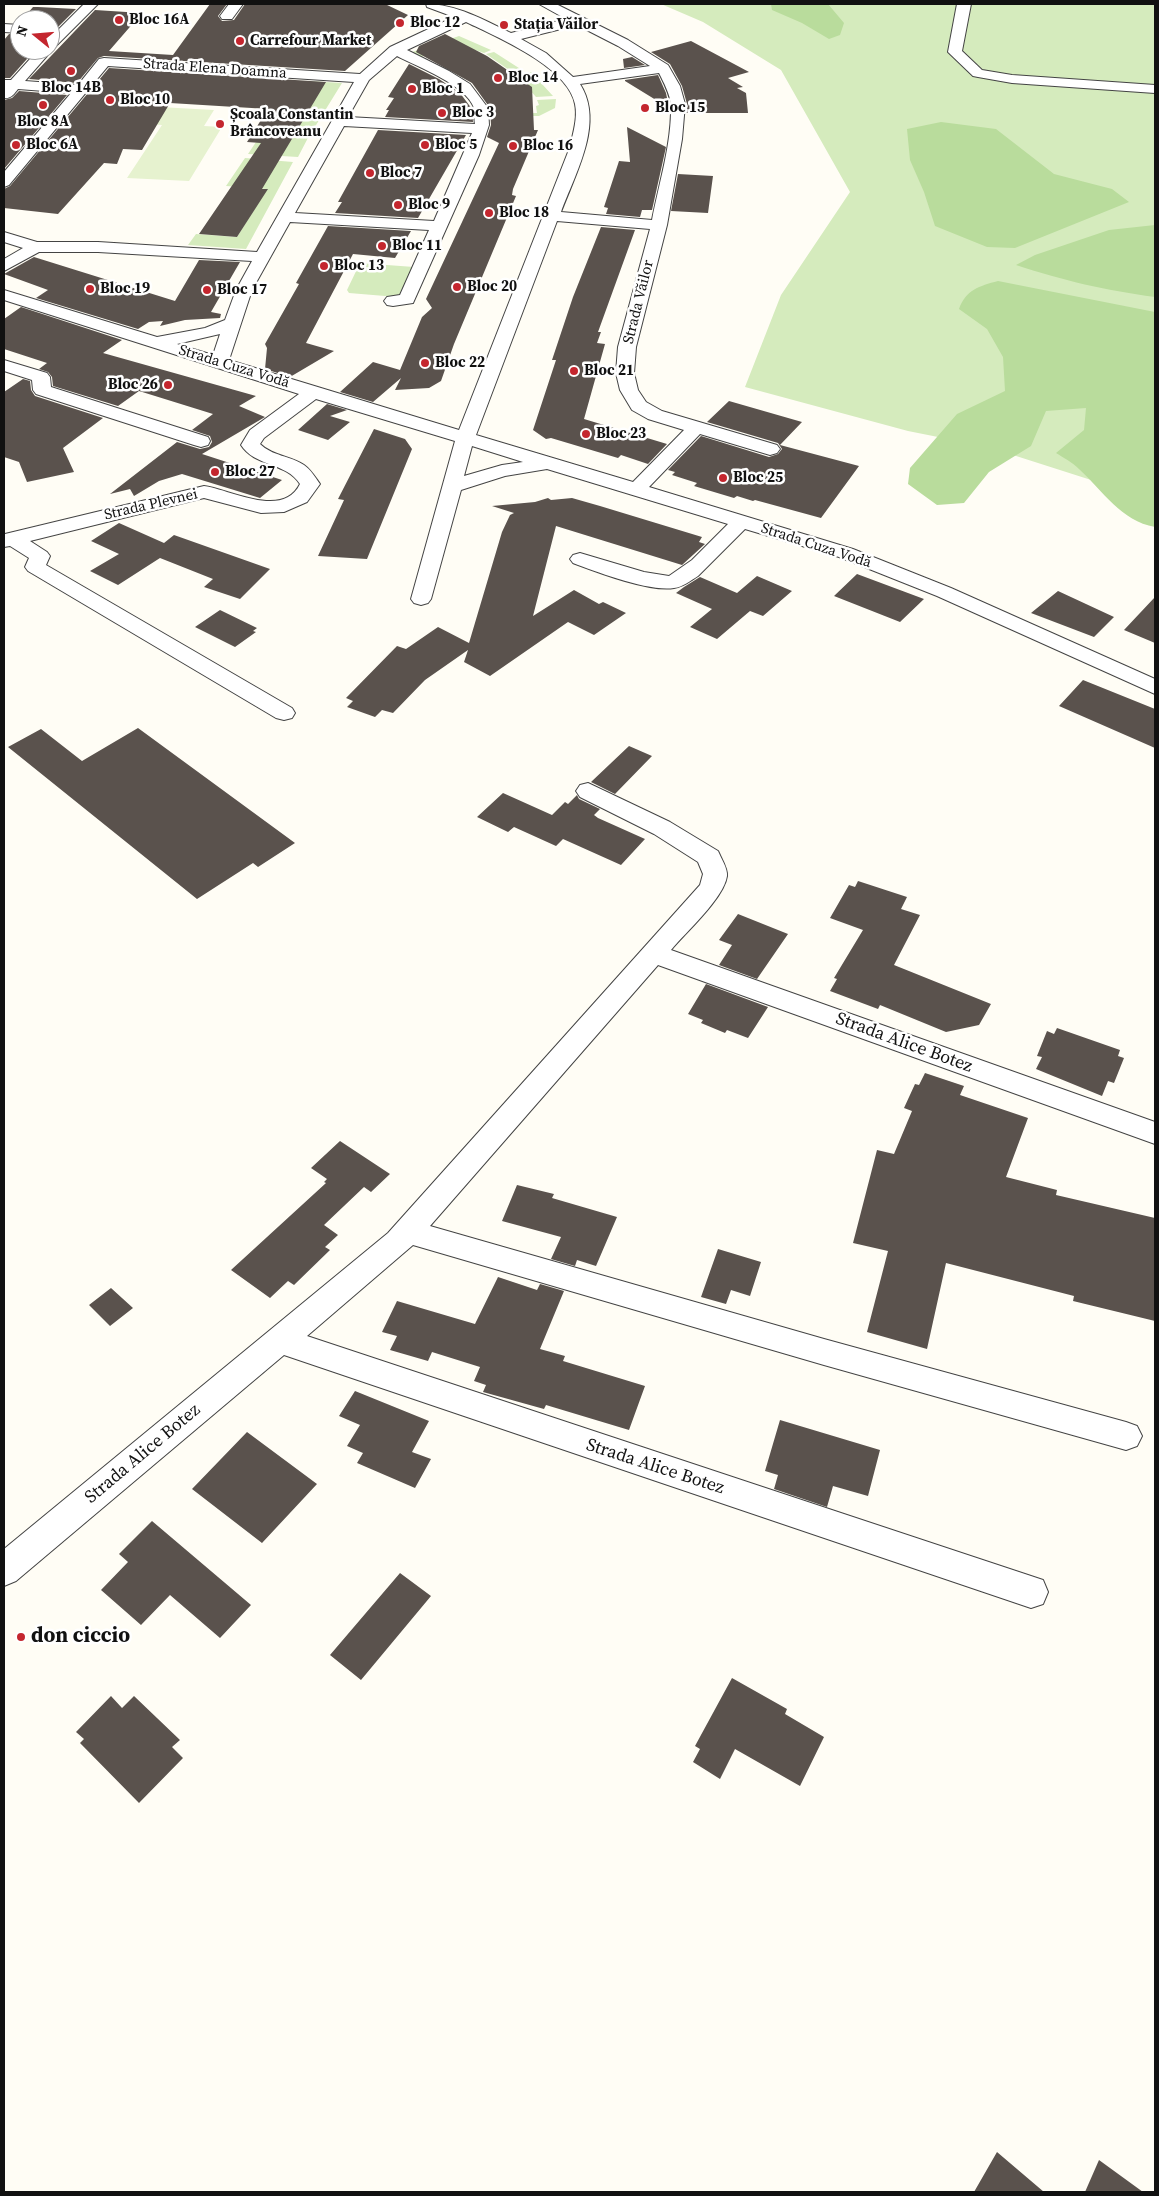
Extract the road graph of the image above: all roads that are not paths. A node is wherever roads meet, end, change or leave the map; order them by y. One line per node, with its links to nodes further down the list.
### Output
1 (91, 4): 9 (street)
2 (236, 4): 6 (street)
3 (432, 4): 7 (street)
4 (546, 4): 8 (street)
5 (964, 4): 18 (street)
6 (228, 16)
7 (467, 17): 10 (street); 11 (street)
8 (580, 20): 10 (street); 13 (street)
9 (60, 29)
10 (509, 38): 15 (street)
11 (395, 50): 14 (street); 21 (street)
12 (35, 60): 16 (street)
13 (663, 68): 15 (street); 25 (street, Strada Văilor)
14 (363, 78): 17 (street, Strada Elena Doamna); 20 (street)
15 (572, 81): 24 (street)
16 (9, 84): 17 (street); 19 (street)
17 (80, 89): 22 (street, Strada Elena Doamna)
18 (1155, 90)
19 (4, 97)
20 (339, 121): 21 (street); 23 (street)
21 (481, 129): 26 (street)
22 (4, 182)
23 (286, 216): 26 (street); 29 (street)
24 (551, 216): 25 (street); 38 (street)
25 (659, 225): 40 (street, Strada Văilor)
26 (439, 226): 32 (street)
27 (4, 237): 28 (street)
28 (36, 247): 29 (street); 30 (street)
29 (263, 257): 33 (street)
30 (4, 266)
31 (4, 294): 34 (street, Strada Cuza Vodă)
32 (393, 301)
33 (234, 323): 34 (street); 35 (street)
34 (156, 343): 35 (street, Strada Cuza Vodă)
35 (219, 362): 37 (street, Strada Cuza Vodă)
36 (4, 366): 42 (street)
37 (313, 392): 39 (street, Strada Cuza Vodă); 48 (street, Strada Plevnei)
38 (478, 406): 39 (street); 41 (street)
39 (414, 422): 41 (street, Strada Cuza Vodă)
40 (696, 428): 43 (street, Strada Văilor); 46 (street)
41 (465, 438): 44 (street, Strada Cuza Vodă); 45 (street)
42 (201, 441)
43 (770, 449)
44 (550, 463): 45 (street); 46 (street, Strada Cuza Vodă)
45 (452, 486): 50 (street)
46 (636, 490): 47 (street, Strada Cuza Vodă)
47 (742, 521): 49 (street); 51 (street, Strada Cuza Vodă)
48 (8, 540): 52 (street)
49 (580, 559)
50 (420, 599)
51 (1155, 687)
52 (284, 713)
53 (588, 791): 54 (street, Strada Alice Botez)
54 (653, 953): 55 (street, Strada Alice Botez); 56 (street, Strada Alice Botez)
55 (1155, 1133)
56 (407, 1231): 57 (street, Strada Alice Botez); 58 (street)
57 (282, 1338): 59 (street, Strada Alice Botez); 60 (street, Strada Alice Botez)
58 (1126, 1436)
59 (4, 1570)
60 (1031, 1592)

